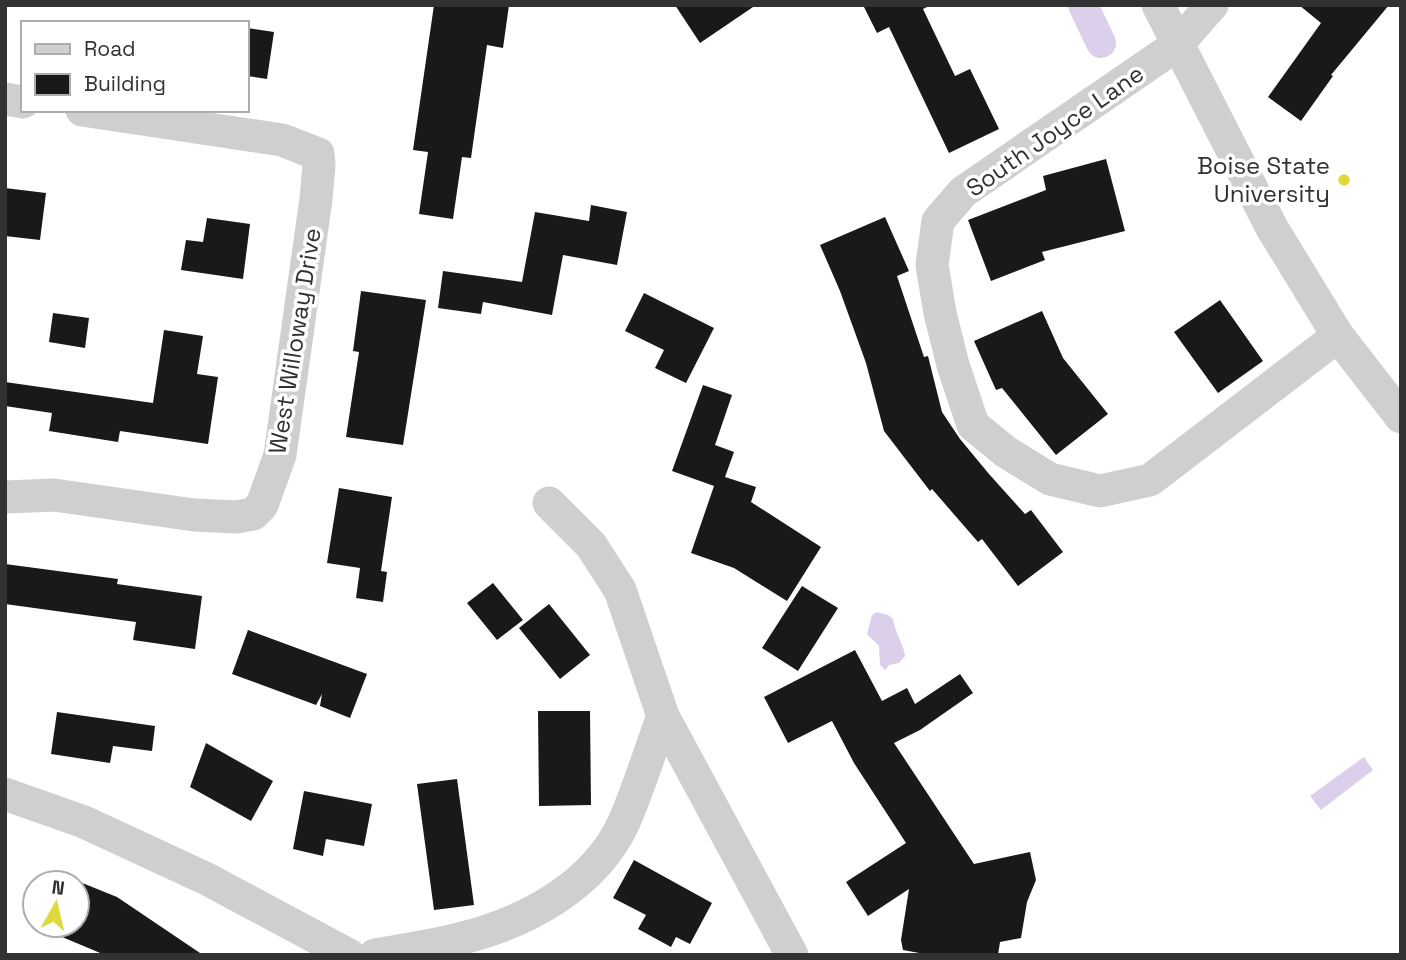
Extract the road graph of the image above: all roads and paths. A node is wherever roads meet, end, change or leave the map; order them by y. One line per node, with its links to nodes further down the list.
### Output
1 (1158, 5): 3 (street)
2 (1212, 5): 3 (street, South Joyce Lane)
3 (1177, 45): 5 (street); 5 (street, South Joyce Lane)
4 (95, 112): 7 (street, West Willoway Drive)
5 (1338, 336): 6 (street)
6 (1401, 417)
7 (5, 497)
8 (548, 503): 9 (street)
9 (663, 716): 12 (street); 13 (street)
10 (5, 794): 11 (street)
11 (349, 955)
12 (375, 955)
13 (792, 955)

